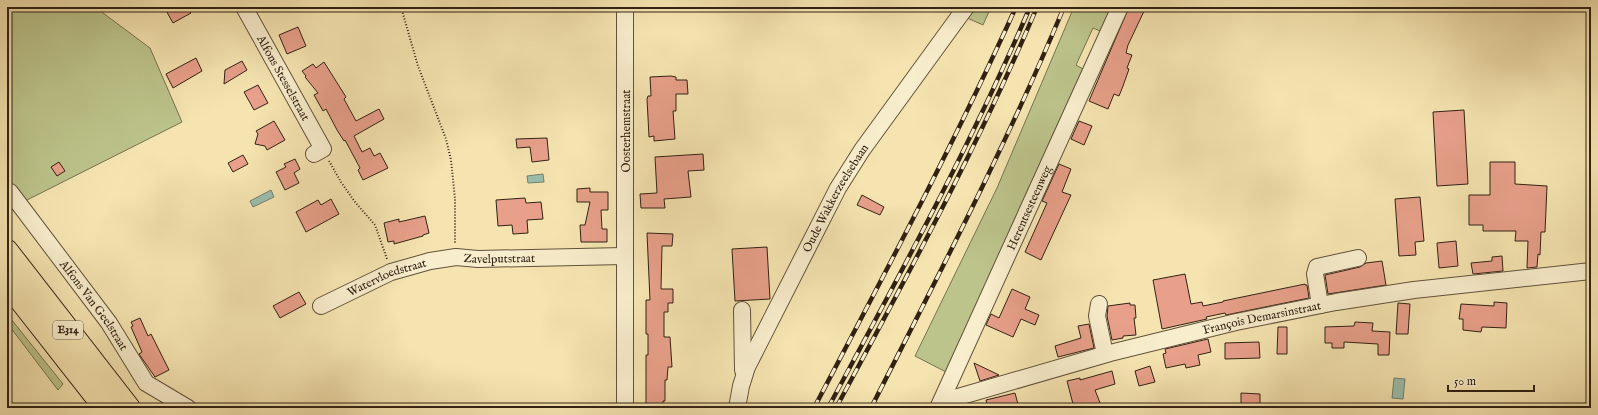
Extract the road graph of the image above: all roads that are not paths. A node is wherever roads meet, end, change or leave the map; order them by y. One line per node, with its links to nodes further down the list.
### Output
1 (244, 7): 5 (street, Alfons Stesselstraat)
2 (625, 7): 9 (street, Oosterhemstraat)
3 (966, 7): 18 (street, Oude Wakkerzeelsebaan)
4 (1120, 7): 19 (street, Herentsesteenweg)
5 (318, 151)
6 (10, 192): 22 (street, Alfons Van Geelstraat)
7 (7, 251): 21 (highway, E314)
8 (456, 256): 9 (street, Zavelputstraat); 15 (street, Watervloedstraat)
9 (624, 256): 23 (street)
10 (1358, 258): 14 (street)
11 (1591, 271): 14 (street, François Demarsinstraat)
12 (7, 283): 20 (highway, E314)
13 (1099, 304): 17 (street)
14 (1320, 305): 17 (street, François Demarsinstraat)
15 (320, 306)
16 (742, 310): 18 (street)
17 (1105, 354): 19 (street, François Demarsinstraat)
18 (743, 379): 24 (street, Oude Wakkerzeelsebaan)
19 (939, 405)
20 (105, 408)
21 (129, 408)
22 (188, 408)
23 (625, 408)
24 (737, 408)

